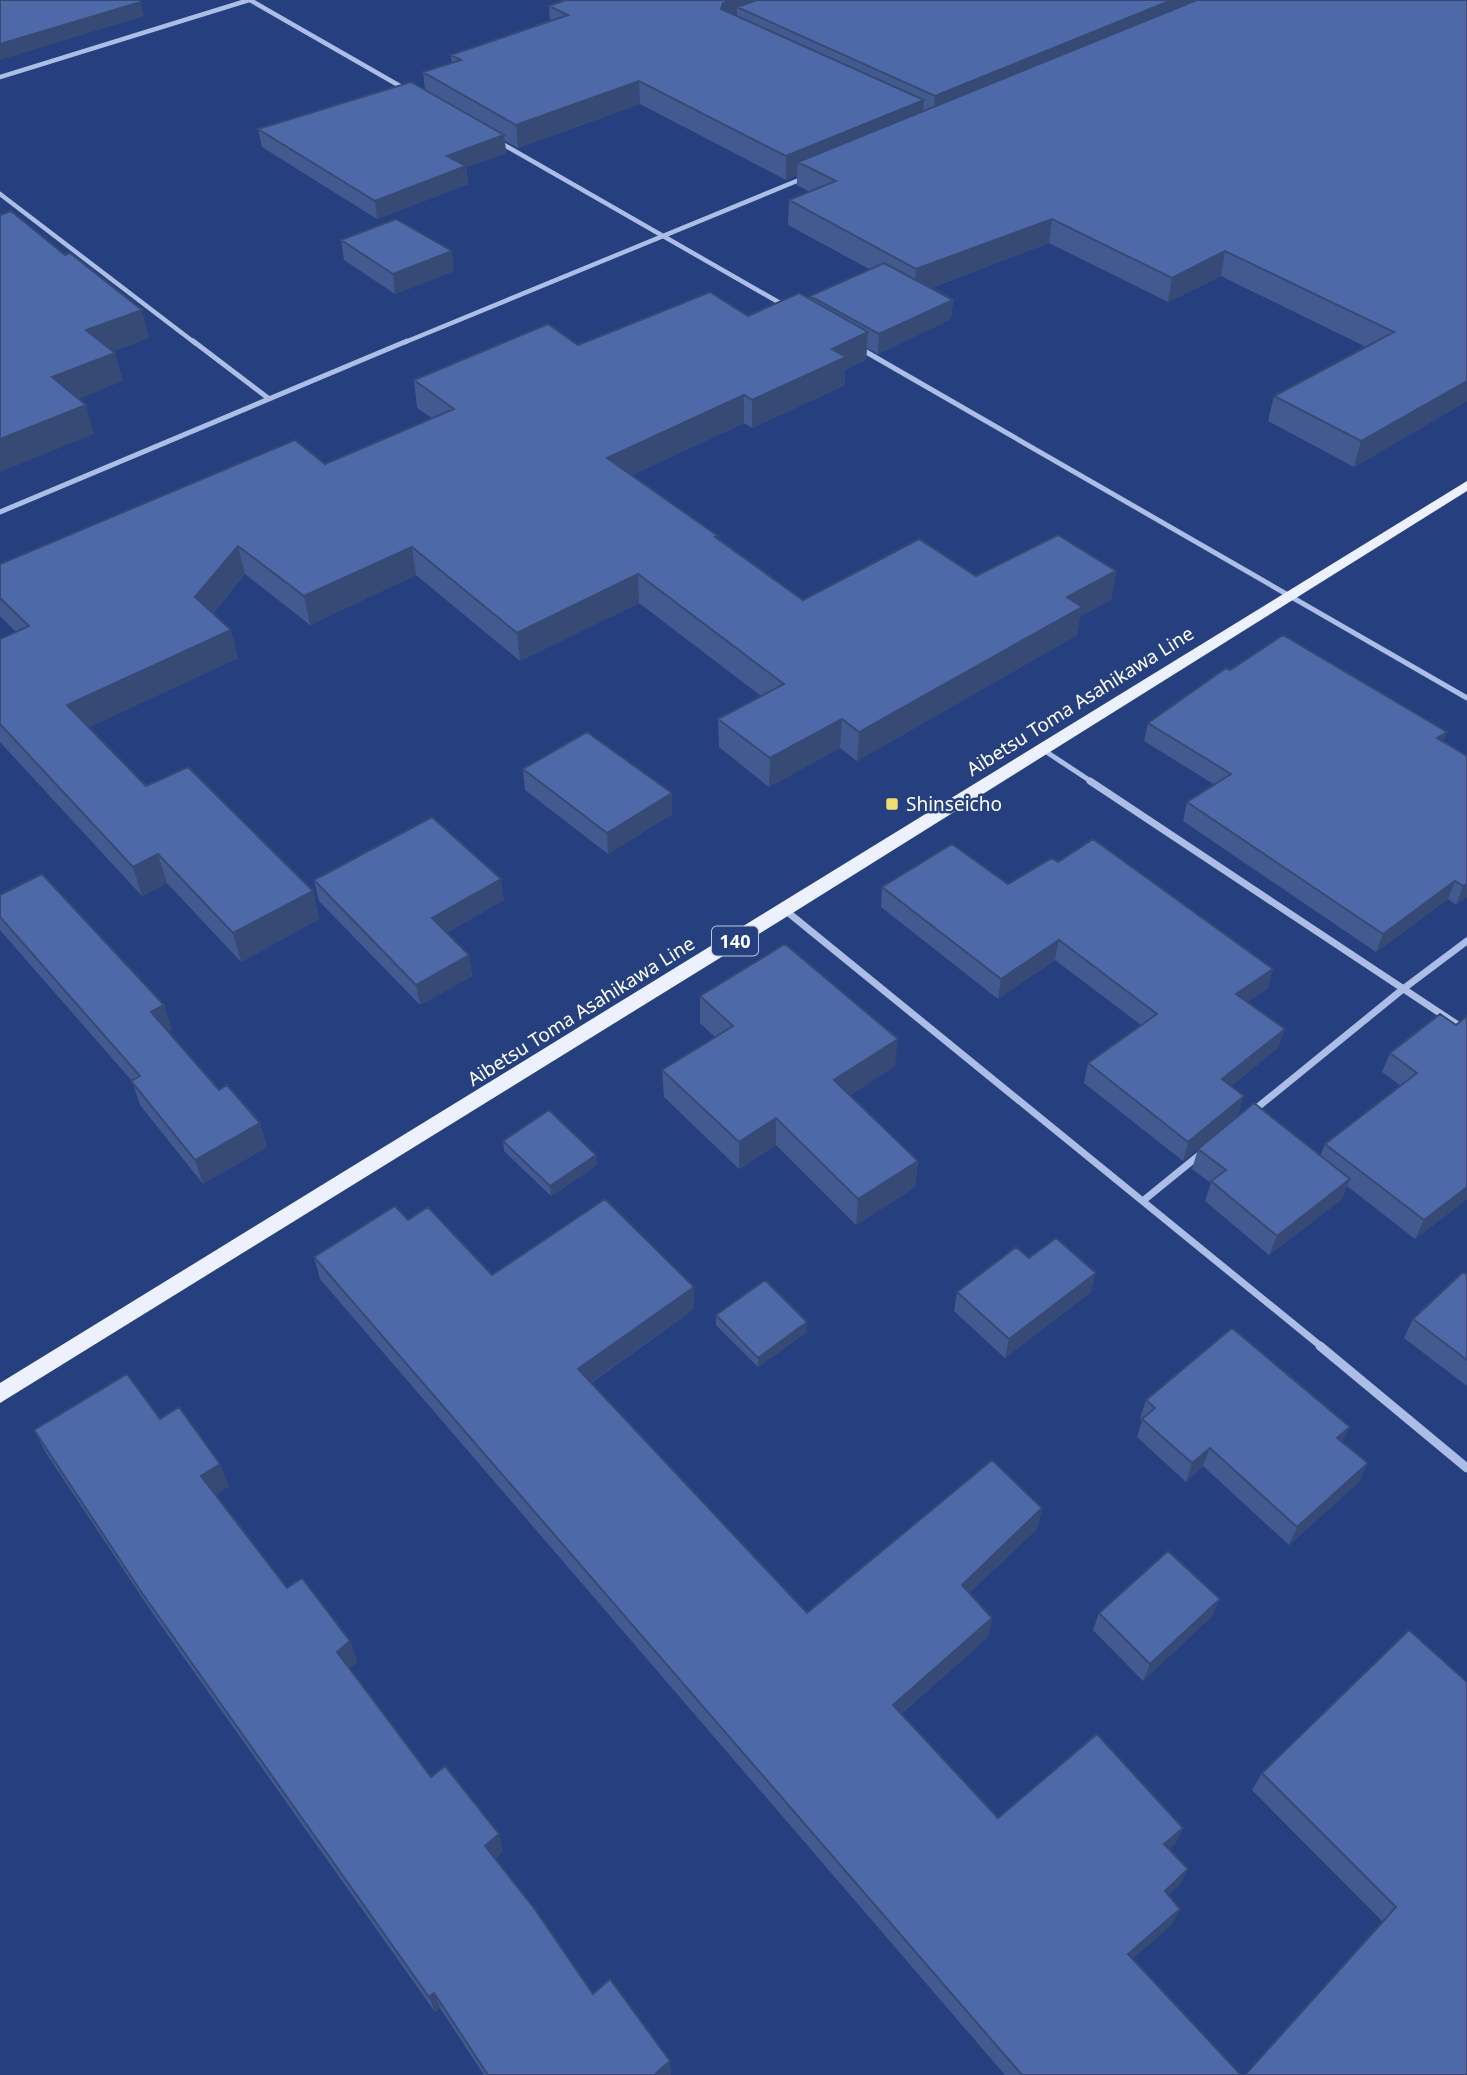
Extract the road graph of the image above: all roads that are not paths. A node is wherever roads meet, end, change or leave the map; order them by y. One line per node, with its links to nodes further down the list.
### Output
1 (250, 0): 2 (street); 3 (street)
2 (0, 78)
3 (416, 95)
4 (487, 135): 7 (street)
5 (805, 178): 7 (street)
6 (0, 194): 10 (street)
7 (664, 237): 8 (street); 10 (street)
8 (797, 313)
9 (857, 347): 13 (street)
10 (268, 398): 12 (street)
11 (1467, 485): 13 (main road, Aibetsu Toma Asahikawa Line / 140)
12 (0, 512)
13 (1289, 595): 14 (street); 15 (main road, Aibetsu Toma Asahikawa Line / 140)
14 (1467, 698)
15 (1042, 748): 16 (main road, Aibetsu Toma Asahikawa Line / 140); 18 (street)
16 (785, 910): 22 (street); 23 (main road, Aibetsu Toma Asahikawa Line / 140)
17 (1467, 942): 18 (street)
18 (1403, 989): 19 (street); 20 (street)
19 (1467, 1031)
20 (1241, 1121)
21 (1209, 1147): 22 (street)
22 (1144, 1200): 24 (street)
23 (0, 1394)
24 (1467, 1468)

